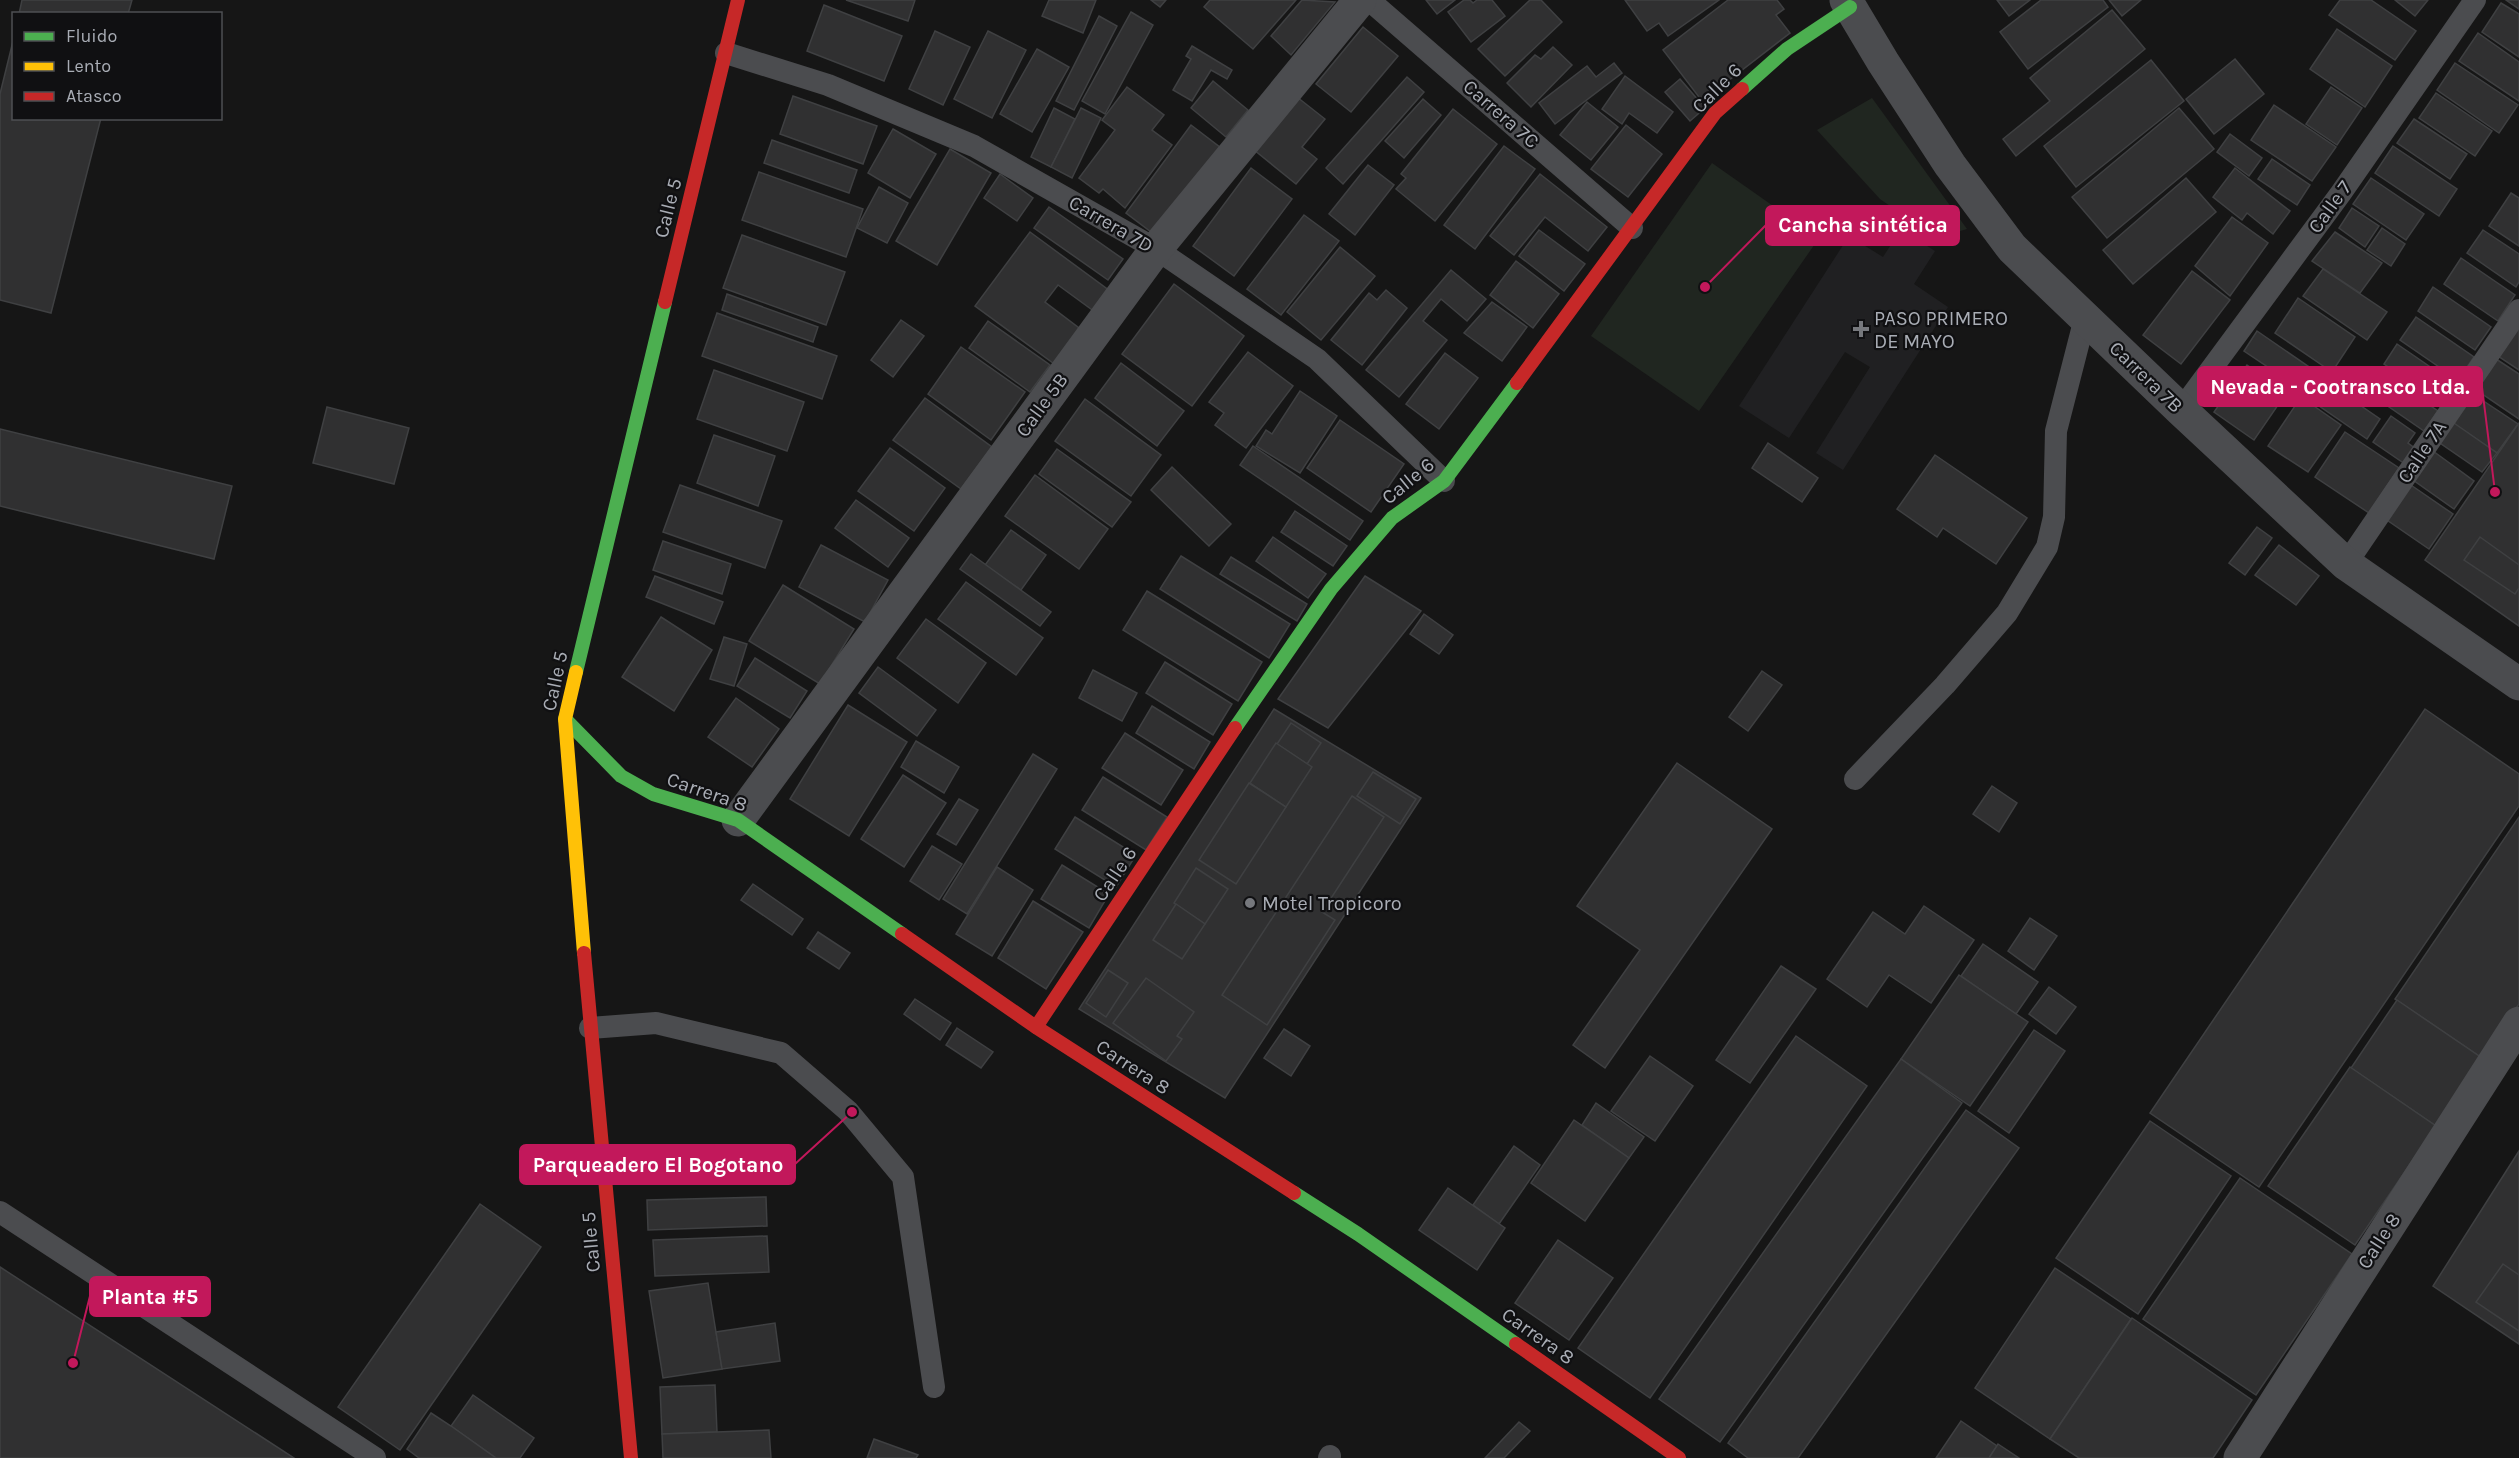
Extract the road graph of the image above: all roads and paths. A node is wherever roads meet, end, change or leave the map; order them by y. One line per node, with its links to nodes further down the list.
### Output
1 (738, 0): 6 (street, Calle 5)
2 (1360, 0): 8 (street, Calle 5B)
3 (1369, 0): 7 (lane, Carrera 7C)
4 (2475, 0): 11 (lane, Calle 7)
5 (1848, 3): 7 (street, Calle 6); 10 (street, Carrera 7B)
6 (726, 53): 8 (lane, Carrera 7D); 15 (street, Calle 5)
7 (1632, 228): 12 (street, Calle 6)
8 (1156, 249): 12 (lane, Carrera 7D); 17 (street, Calle 5B)
9 (2519, 310): 13 (lane, Calle 7A)
10 (2085, 318): 11 (street, Carrera 7B); 16 (lane)
11 (2181, 410): 13 (street, Carrera 7B)
12 (1444, 481): 19 (street, Calle 6)
13 (2346, 564): 14 (street, Carrera 7B)
14 (2519, 684)
15 (565, 719): 17 (street, Carrera 8); 20 (street, Calle 5)
16 (1855, 779)
17 (738, 820): 19 (street, Carrera 8)
18 (2519, 1023): 26 (street, Calle 8)
19 (1036, 1027): 25 (street, Carrera 8)
20 (590, 1028): 22 (lane); 24 (street, Calle 5)
21 (0, 1212): 23 (lane)
22 (934, 1387)
23 (375, 1458)
24 (630, 1458)
25 (1679, 1458)
26 (2240, 1458)

